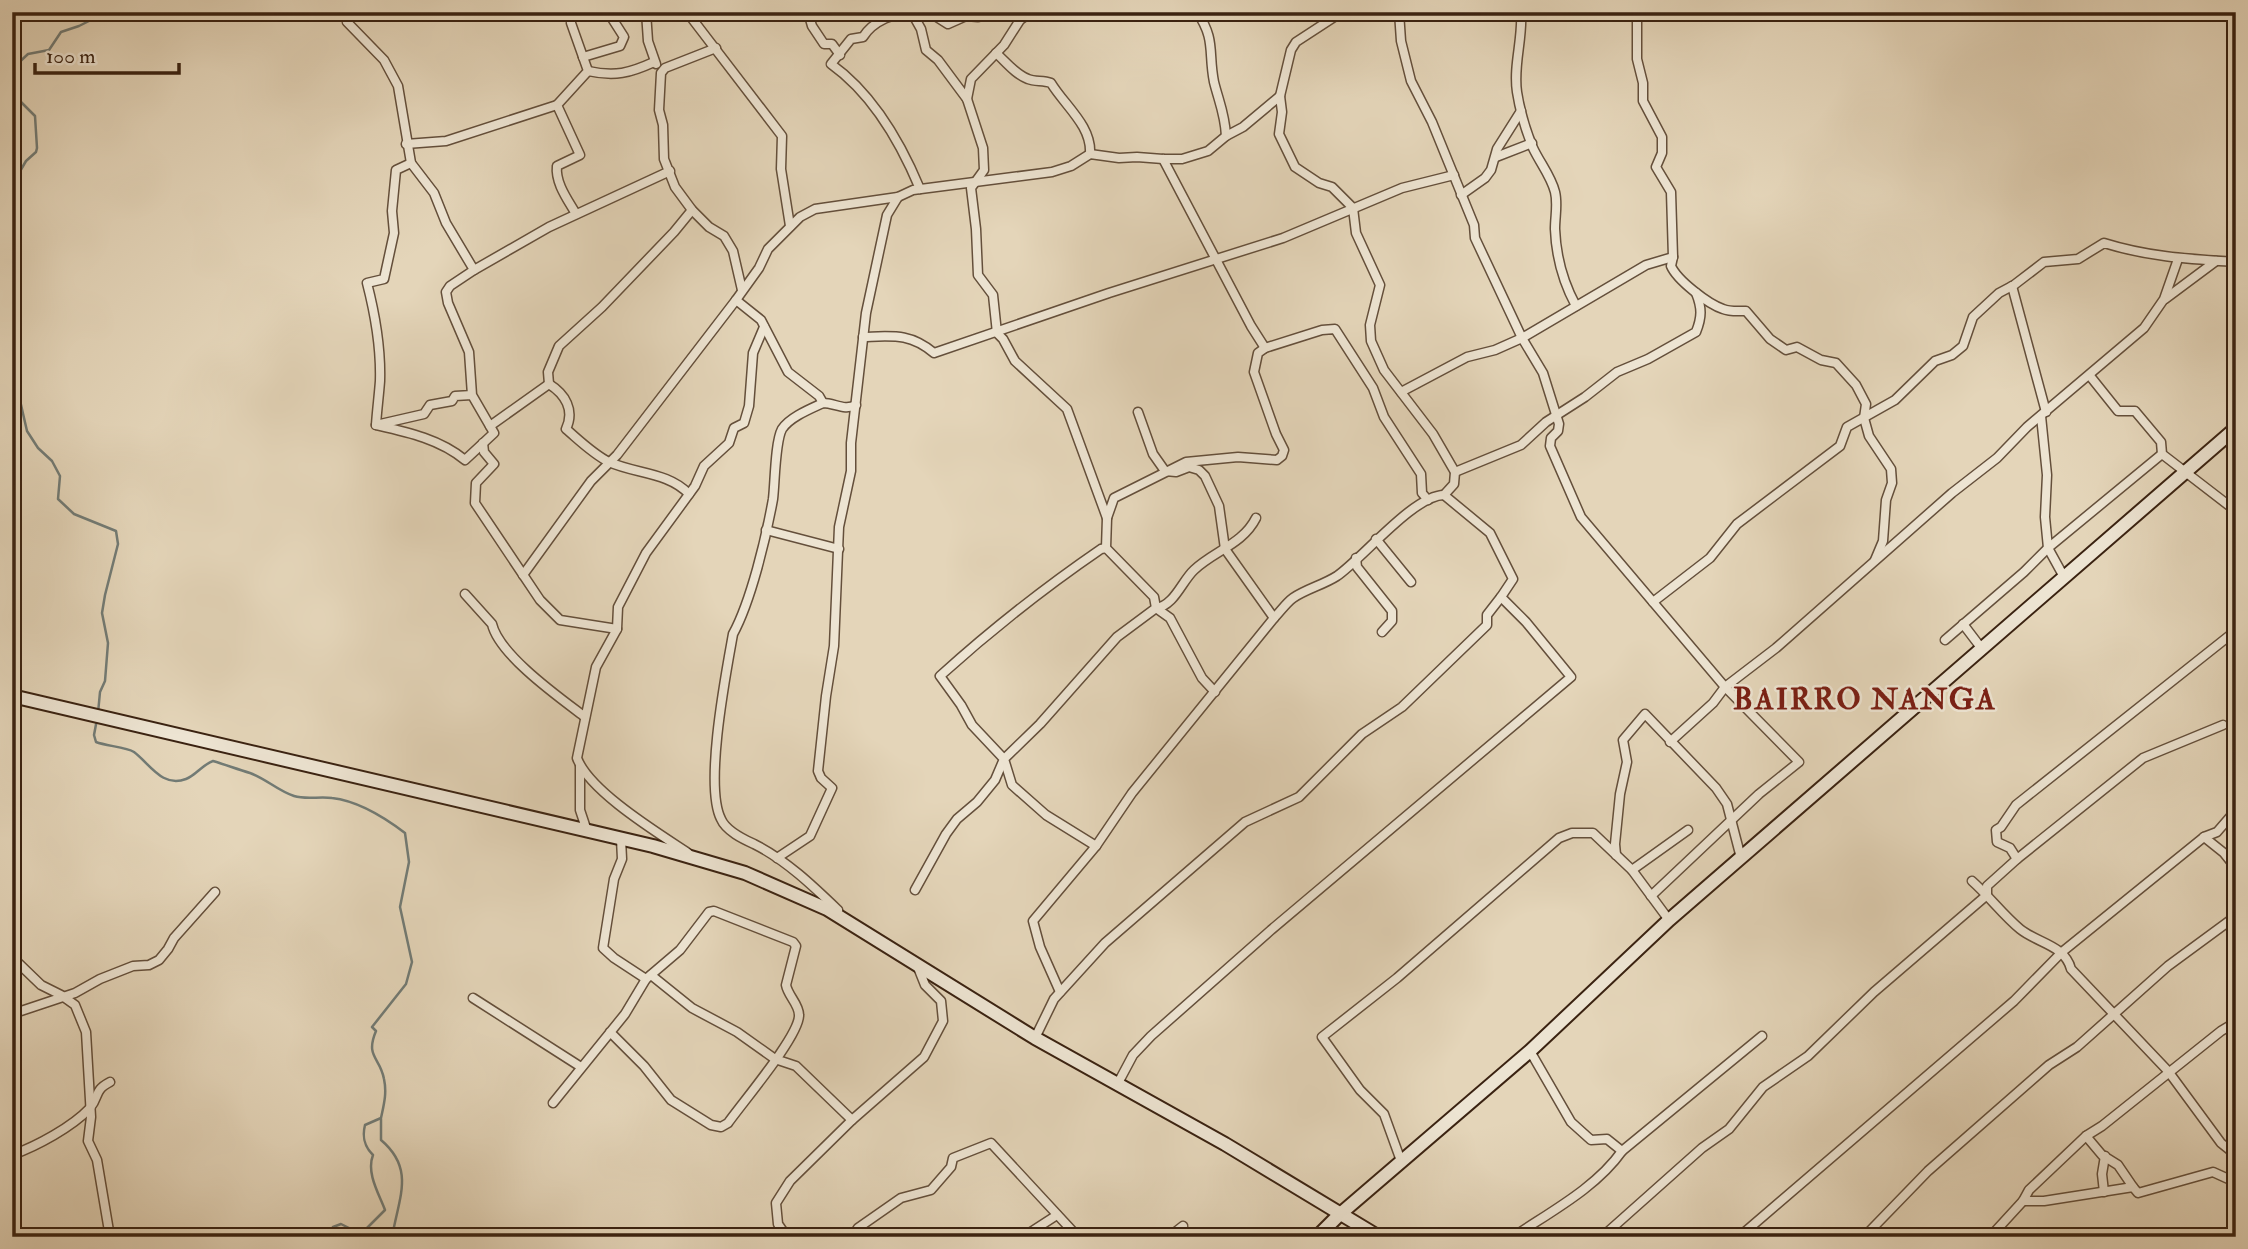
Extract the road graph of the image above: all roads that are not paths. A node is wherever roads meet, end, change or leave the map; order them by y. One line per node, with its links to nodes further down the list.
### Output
1 (608, 12): 19 (street)
2 (646, 12): 20 (street)
3 (687, 12): 16 (street)
4 (808, 12): 18 (street)
5 (929, 12): 6 (street)
6 (983, 12)
7 (1030, 12): 17 (street)
8 (1197, 12): 27 (street)
9 (1342, 12): 23 (street)
10 (1399, 12): 35 (street)
11 (1521, 12): 26 (street)
12 (1636, 12): 44 (street)
13 (904, 13): 18 (street); 24 (street)
14 (346, 22): 29 (street)
15 (571, 23): 19 (street)
16 (716, 48): 22 (street); 43 (street)
17 (996, 53): 24 (street); 30 (street)
18 (840, 55): 37 (street)
19 (583, 57): 21 (street)
20 (654, 62): 21 (street); 22 (street)
21 (588, 71): 25 (street)
22 (661, 73): 34 (street)
23 (1280, 96): 27 (street); 40 (street)
24 (967, 99): 36 (street)
25 (557, 105): 29 (street); 42 (street)
26 (1521, 111): 28 (street); 31 (street)
27 (1226, 136): 32 (street)
28 (1531, 143): 31 (street); 55 (street)
29 (406, 145): 33 (street)
30 (1090, 154): 32 (street); 36 (street)
31 (1496, 157): 38 (street)
32 (1163, 159): 46 (street)
33 (411, 163): 49 (street); 71 (street)
34 (670, 171): 41 (street); 42 (street)
35 (1454, 175): 38 (street); 40 (street)
36 (976, 182): 37 (street); 57 (street)
37 (920, 189): 39 (street)
38 (1461, 195): 59 (street)
39 (898, 197): 43 (street); 58 (street)
40 (1353, 208): 46 (street); 63 (street)
41 (692, 210): 51 (street); 62 (street)
42 (576, 214): 49 (street)
43 (790, 226): 51 (street)
44 (1673, 257): 52 (street); 55 (street)
45 (2178, 259): 47 (street); 50 (street); 53 (street)
46 (1218, 260): 57 (street); 60 (street)
47 (2216, 261): 48 (street); 53 (street)
48 (2236, 262)
49 (474, 270): 64 (street)
50 (2012, 286): 68 (street); 70 (street)
51 (743, 290): 54 (street)
52 (1695, 291): 69 (street); 70 (street)
53 (2164, 299): 61 (street)
54 (736, 300): 56 (street); 76 (street)
55 (1576, 306): 59 (street)
56 (764, 327): 65 (street); 80 (street)
57 (997, 333): 58 (street); 85 (street)
58 (863, 337): 66 (street)
59 (1522, 338): 63 (street); 69 (street)
60 (1265, 348): 77 (street); 82 (street)
61 (2090, 376): 68 (street); 75 (street)
62 (549, 384): 72 (street); 76 (street)
63 (1401, 392): 78 (street)
64 (472, 395): 71 (street); 72 (street)
65 (822, 402): 66 (street); 86 (street)
66 (856, 405): 90 (street)
67 (1138, 412): 77 (street)
68 (2043, 414): 89 (street); 93 (street)
69 (1556, 415): 78 (street); 99 (street)
70 (1864, 418): 93 (street); 99 (street)
71 (376, 425): 74 (street)
72 (490, 426): 74 (street)
73 (2236, 428): 79 (main road)
74 (483, 443): 94 (street)
75 (2162, 454): 79 (street); 89 (street)
76 (610, 462): 80 (street); 94 (street)
77 (1164, 471): 85 (street); 91 (street)
78 (1455, 472): 81 (street)
79 (2185, 472): 83 (street); 95 (main road)
80 (689, 494): 103 (street)
81 (1444, 495): 82 (street); 98 (street)
82 (1428, 500): 87 (street)
83 (2236, 512)
84 (1256, 517): 91 (street)
85 (1107, 518): 88 (street)
86 (766, 530): 90 (street); 128 (street)
87 (1376, 538): 92 (street); 96 (street)
88 (1106, 548): 100 (street); 114 (street)
89 (2048, 548): 95 (street); 102 (street)
90 (839, 549): 128 (street)
91 (1225, 549): 100 (street); 101 (street)
92 (1356, 558): 101 (street); 104 (street)
93 (1875, 561): 108 (street)
94 (523, 575): 103 (street)
95 (2064, 577): 107 (main road)
96 (1411, 582)
97 (465, 594): 111 (street)
98 (1501, 597): 144 (street); 158 (street)
99 (1653, 602): 108 (street)
100 (1156, 608): 109 (street); 114 (street)
101 (1274, 618): 109 (street)
102 (1963, 624): 106 (street); 107 (street)
103 (617, 629): 111 (street)
104 (1382, 632)
105 (2234, 632): 129 (street)
106 (1945, 640)
107 (1982, 649): 127 (main road)
108 (1725, 687): 113 (street); 118 (street)
109 (1215, 692): 124 (street)
110 (12, 696): 119 (main road)
111 (585, 718): 115 (street)
112 (2223, 725): 129 (street)
113 (1670, 742): 118 (street); 125 (street)
114 (1003, 759): 124 (street); 133 (street)
115 (580, 766): 116 (street); 126 (street)
116 (580, 810): 119 (street); 121 (street)
117 (2236, 810): 122 (street)
118 (1732, 822): 127 (street); 136 (street)
119 (567, 826): 121 (main road)
120 (1688, 830): 131 (street)
121 (587, 831): 123 (main road)
122 (2204, 837): 130 (street); 140 (street)
123 (621, 839): 126 (main road); 143 (street)
124 (1096, 846): 144 (street)
125 (1616, 855): 131 (street); 167 (street)
126 (696, 858): 139 (main road)
127 (1741, 858): 138 (main road)
128 (777, 859): 139 (street)
129 (2017, 859): 135 (street)
130 (2236, 867)
131 (1632, 870): 136 (street)
132 (1972, 881): 135 (street)
133 (915, 890)
134 (215, 891): 145 (street)
135 (1987, 895): 140 (street); 184 (street)
136 (1651, 896): 138 (street)
137 (2236, 916): 147 (street)
138 (1669, 920): 153 (main road)
139 (849, 923): 142 (main road)
140 (2062, 952): 147 (street); 185 (street)
141 (12, 957): 145 (street)
142 (917, 965): 152 (main road); 161 (street)
143 (649, 977): 150 (street); 154 (street); 154 (street)
144 (1060, 992): 152 (street)
145 (64, 996): 148 (street); 160 (street)
146 (472, 998): 155 (street)
147 (2114, 1013): 156 (street); 186 (street)
148 (12, 1014)
149 (2236, 1022): 156 (street)
150 (610, 1032): 154 (street); 155 (street)
151 (1762, 1036): 163 (street)
152 (1035, 1038): 158 (main road)
153 (1530, 1051): 163 (street); 167 (main road)
154 (775, 1059): 161 (street)
155 (581, 1067): 159 (street)
156 (2168, 1071): 162 (street); 165 (street)
157 (110, 1083): 160 (street)
158 (1117, 1085): 172 (main road)
159 (553, 1103)
160 (90, 1107): 164 (street); 175 (street)
161 (852, 1120): 176 (street)
162 (2086, 1136): 166 (street); 171 (street)
163 (1622, 1152): 183 (street)
164 (12, 1155)
165 (2236, 1155)
166 (2105, 1156): 169 (street); 170 (street)
167 (1401, 1161): 172 (main road)
168 (2235, 1181): 169 (street)
169 (2133, 1188): 170 (street)
170 (2104, 1192): 171 (street)
171 (2023, 1201): 187 (street)
172 (1339, 1215): 181 (main road); 182 (main road)
173 (1057, 1216): 177 (street); 178 (street); 179 (street)
174 (1183, 1226): 180 (street)
175 (110, 1237)
176 (787, 1237)
177 (852, 1237)
178 (1023, 1237)
179 (1078, 1237)
180 (1169, 1237)
181 (1317, 1237)
182 (1379, 1237)
183 (1513, 1237)
184 (1602, 1237)
185 (1739, 1237)
186 (1864, 1237)
187 (1990, 1237)

